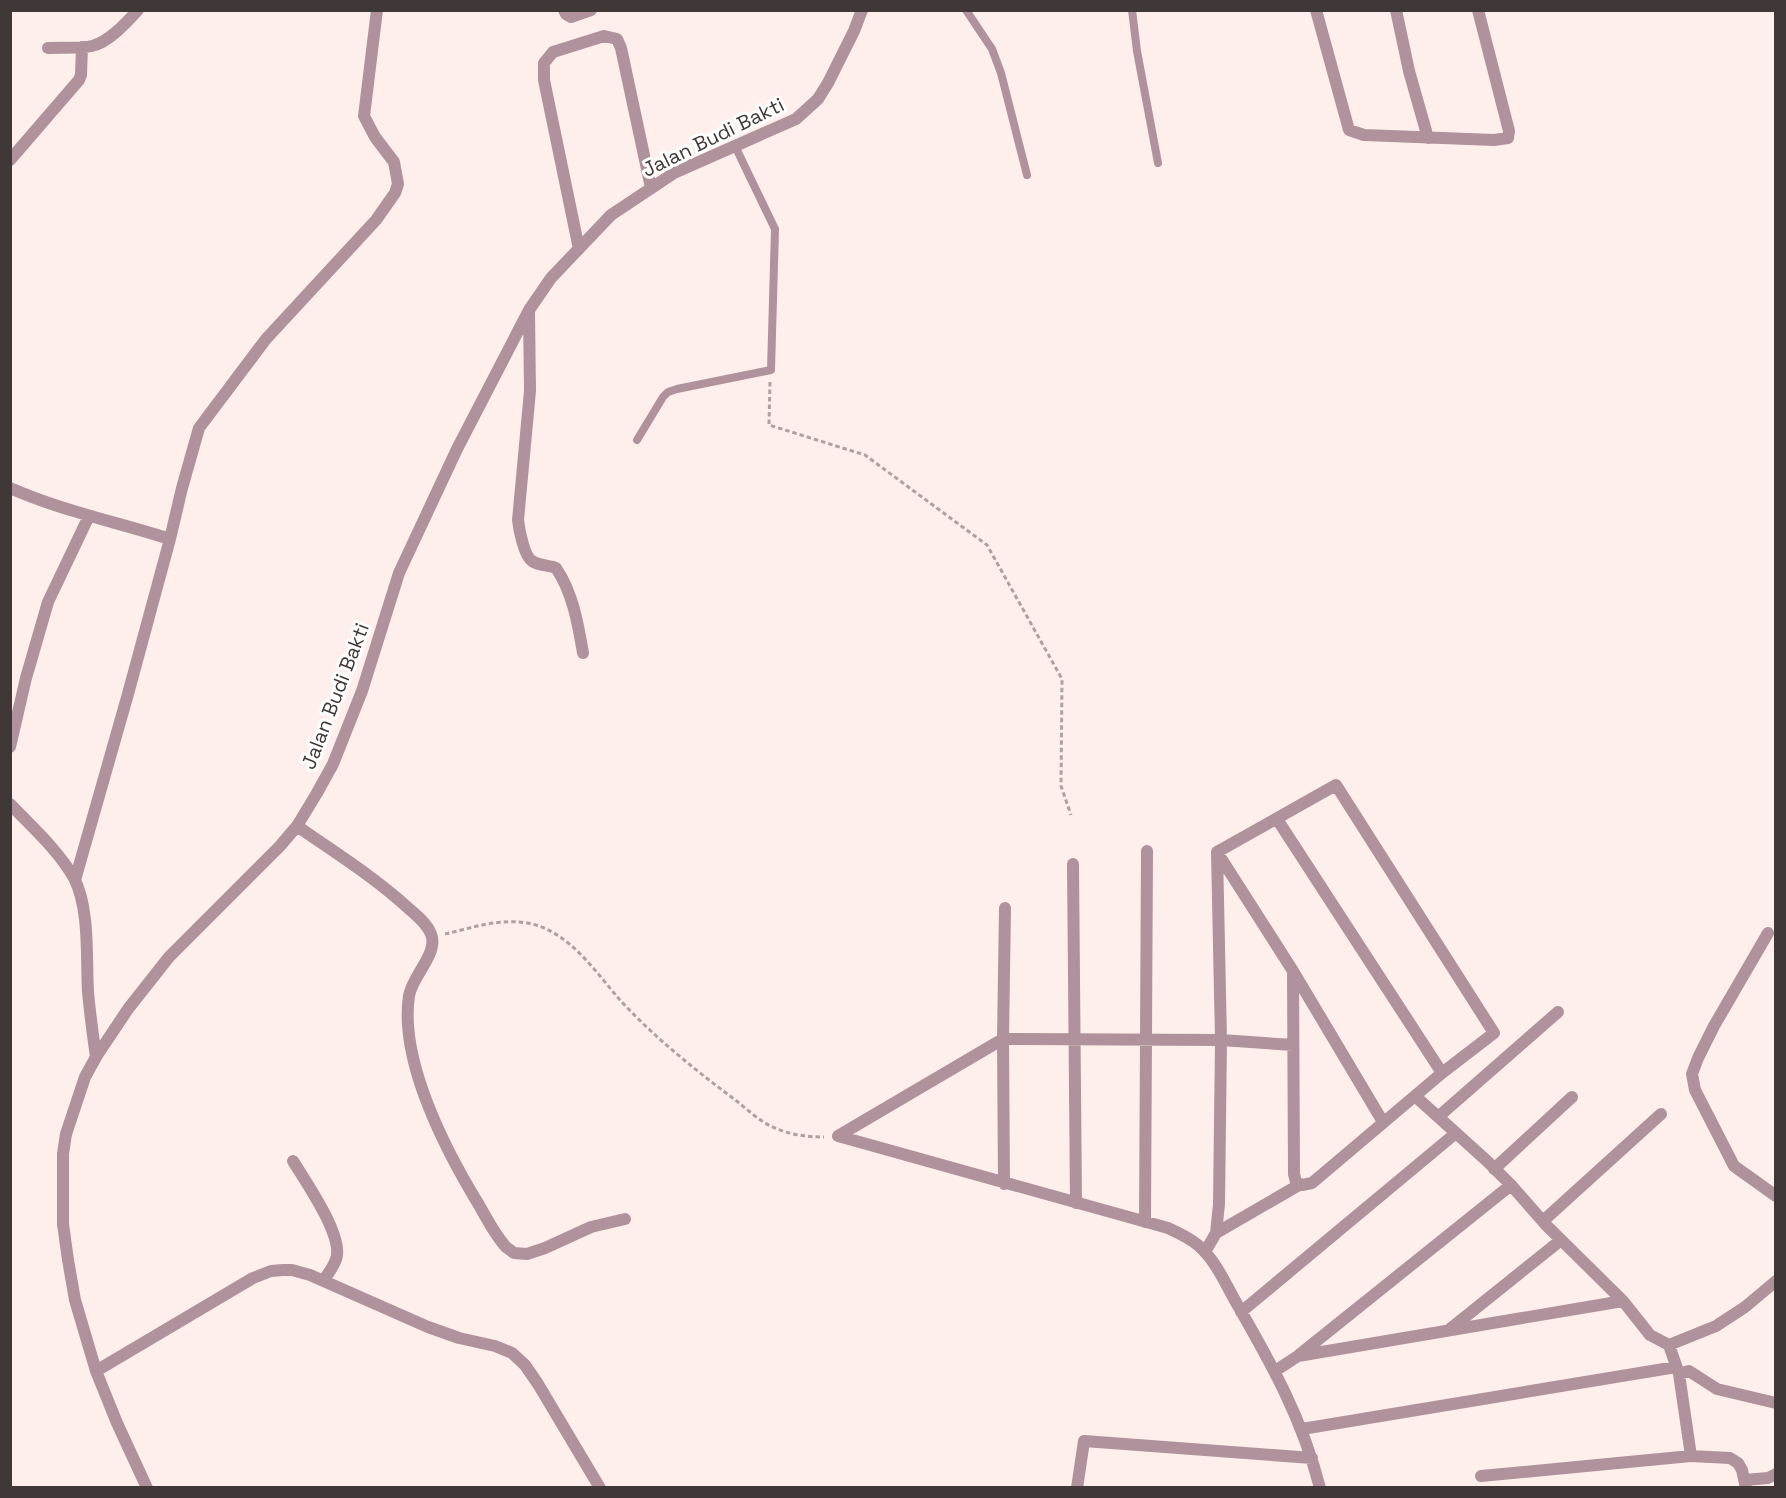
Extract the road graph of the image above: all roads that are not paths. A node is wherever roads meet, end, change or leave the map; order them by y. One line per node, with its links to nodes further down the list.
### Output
1 (138, 10): 11 (street)
2 (377, 10): 24 (street)
3 (564, 10): 4 (street)
4 (591, 10)
5 (862, 10): 14 (street, Jalan Budi Bakti)
6 (966, 10): 17 (lane)
7 (1132, 10): 16 (lane)
8 (1316, 10): 13 (street)
9 (1396, 10): 13 (street)
10 (1478, 10): 13 (street)
11 (82, 46): 12 (street); 15 (street)
12 (48, 48)
13 (1428, 138)
14 (735, 146): 18 (street, Jalan Budi Bakti); 21 (lane)
15 (10, 160)
16 (1158, 163)
17 (1026, 175)
18 (651, 188): 19 (street, Jalan Budi Bakti); 19 (street)
19 (579, 249): 20 (street, Jalan Budi Bakti)
20 (530, 310): 25 (street); 29 (street, Jalan Budi Bakti)
21 (637, 440)
22 (10, 488): 23 (street)
23 (89, 516): 24 (street); 26 (street)
24 (170, 539): 33 (street)
25 (583, 653)
26 (10, 747)
27 (10, 804): 33 (street)
28 (1277, 819): 31 (street); 44 (street); 44 (street)
29 (297, 826): 43 (street, Jalan Budi Bakti); 58 (street)
30 (1147, 851): 40 (street)
31 (1217, 852): 36 (street); 41 (street)
32 (1073, 864): 39 (street)
33 (75, 880): 43 (street)
34 (1005, 909): 38 (street)
35 (1768, 933): 56 (street)
36 (1293, 971): 42 (street); 49 (street)
37 (1558, 1012): 48 (street)
38 (1003, 1039): 39 (street); 53 (street); 53 (street)
39 (1074, 1040): 40 (street); 57 (street)
40 (1147, 1040): 41 (street); 60 (street)
41 (1221, 1040): 42 (street); 61 (street)
42 (1293, 1045): 54 (street)
43 (96, 1057): 71 (street, Jalan Budi Bakti)
44 (1442, 1073): 45 (street)
45 (1415, 1096): 48 (street); 49 (street)
46 (1572, 1097): 52 (street)
47 (1661, 1114): 59 (street)
48 (1438, 1117): 50 (street)
49 (1383, 1122): 54 (street)
50 (1456, 1133): 52 (street); 67 (street)
51 (293, 1161): 64 (street)
52 (1494, 1168): 55 (street)
53 (1004, 1184): 57 (street)
54 (1299, 1185): 61 (street)
55 (1511, 1185): 59 (street); 70 (street)
56 (1776, 1196)
57 (1076, 1203): 60 (street)
58 (625, 1219)
59 (1543, 1221): 62 (street)
60 (1145, 1222): 63 (street)
61 (1216, 1233): 63 (street)
62 (1561, 1239): 66 (street); 68 (street)
63 (1205, 1252): 67 (street)
64 (324, 1280): 71 (street); 82 (street)
65 (1776, 1281): 69 (street)
66 (1623, 1301): 68 (street); 69 (street)
67 (1241, 1312): 72 (street)
68 (1448, 1331): 70 (street)
69 (1669, 1345): 73 (street)
70 (1298, 1356): 72 (street)
71 (96, 1371): 81 (street, Jalan Budi Bakti)
72 (1275, 1371): 75 (street)
73 (1677, 1371): 74 (street); 75 (street); 76 (street)
74 (1776, 1402)
75 (1302, 1429): 77 (street)
76 (1691, 1456): 79 (street); 80 (street)
77 (1312, 1458): 83 (street); 84 (street)
78 (1776, 1473): 80 (street)
79 (1481, 1476)
80 (1745, 1484)
81 (147, 1488)
82 (600, 1488)
83 (1077, 1488)
84 (1320, 1488)

